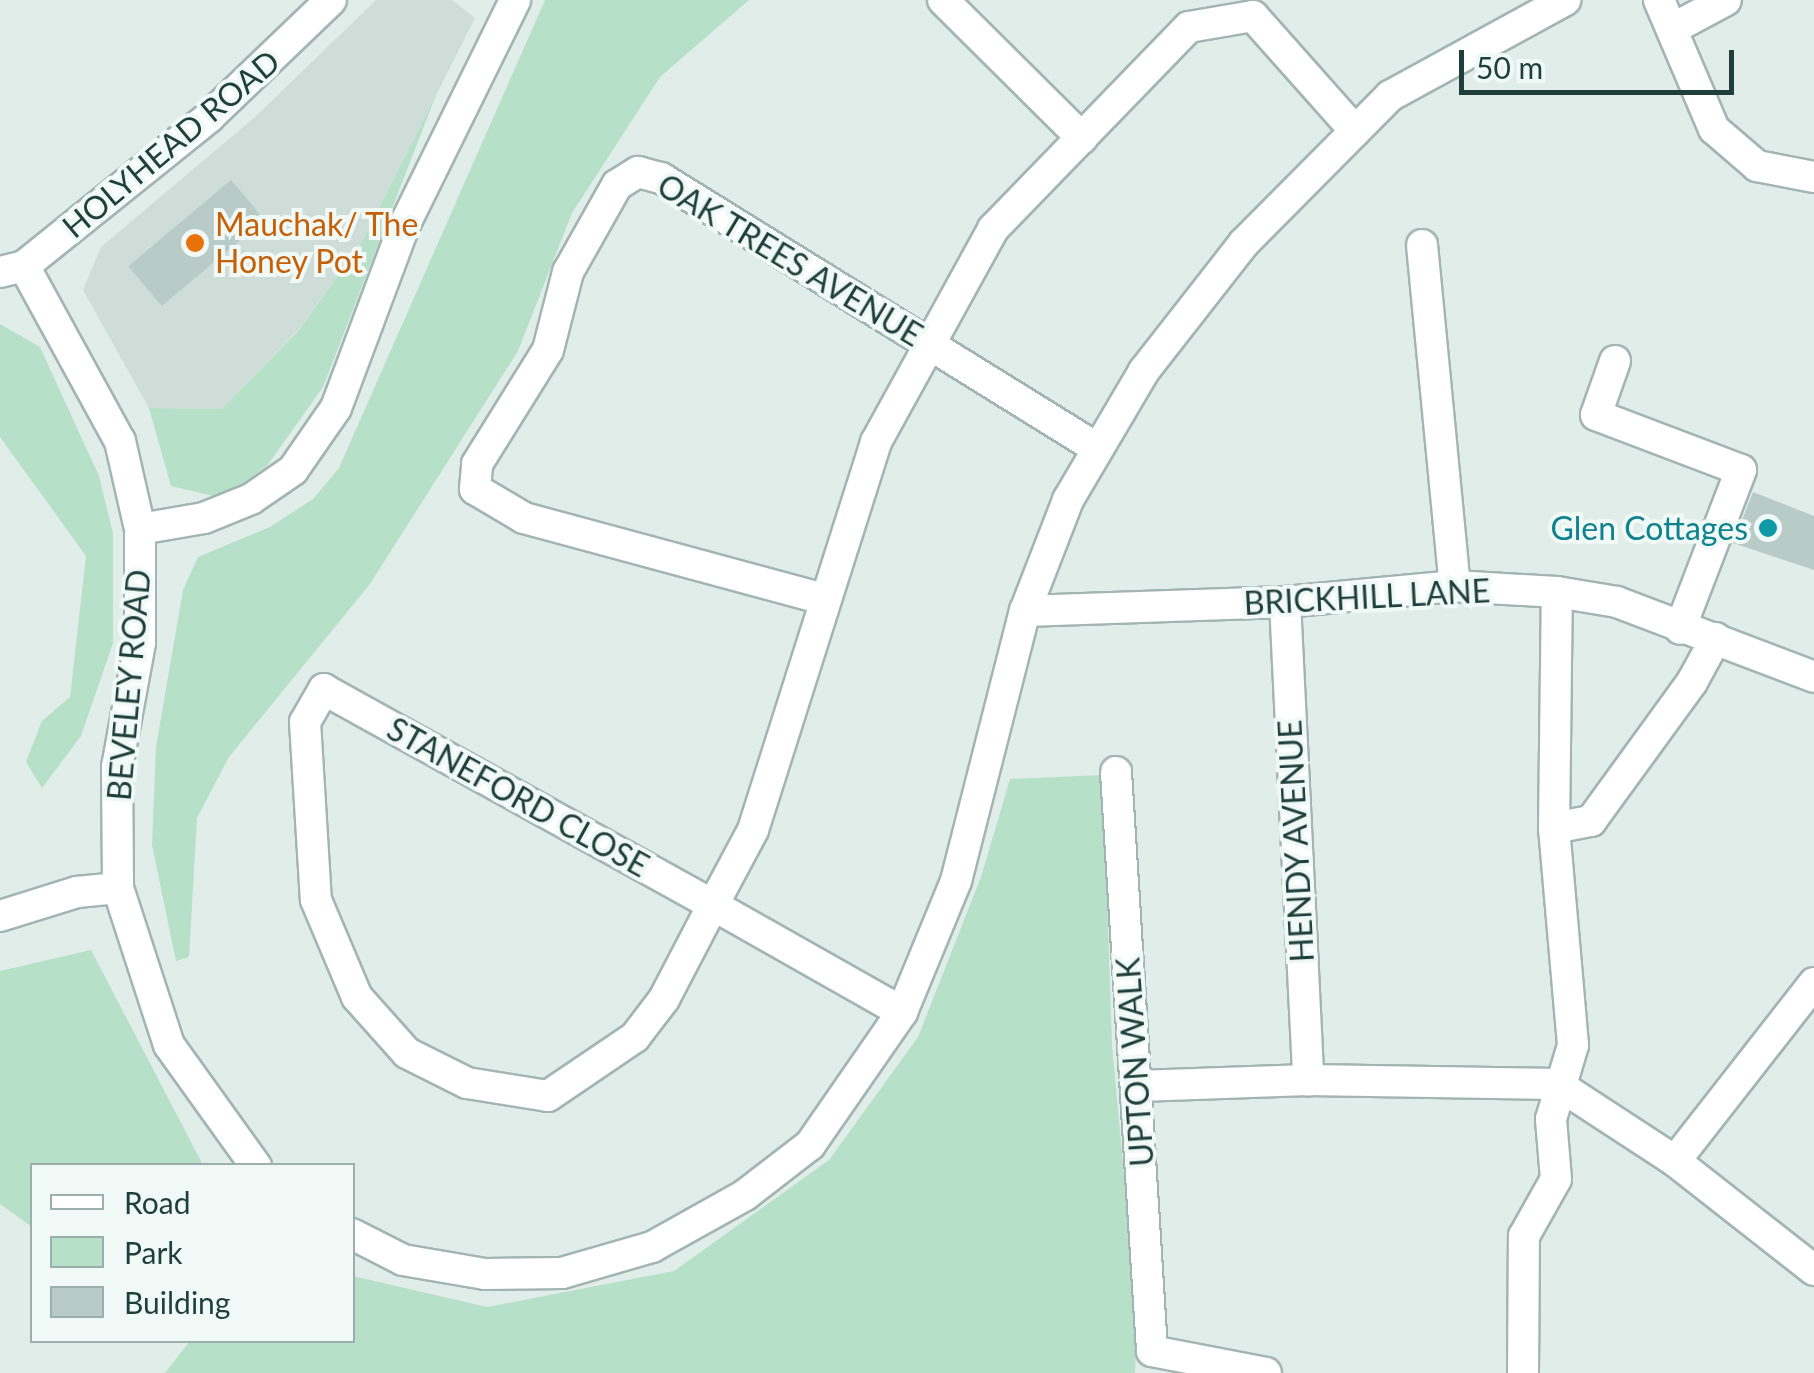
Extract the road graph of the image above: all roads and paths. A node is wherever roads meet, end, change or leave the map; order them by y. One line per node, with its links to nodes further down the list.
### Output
1 (331, 0): 13 (street, HOLYHEAD ROAD)
2 (515, 0): 17 (street)
3 (943, 0): 10 (street)
4 (1566, 0): 9 (street)
5 (1659, 0): 8 (street)
6 (1726, 0): 8 (street)
7 (1253, 8): 9 (street); 10 (street)
8 (1672, 28): 11 (street)
9 (1355, 131): 16 (street)
10 (1082, 138): 14 (street)
11 (1814, 177)
12 (1422, 245): 18 (street)
13 (12, 269): 17 (street, BEVELEY ROAD)
14 (927, 342): 16 (street, OAK TREES AVENUE); 20 (street); 20 (street, OAK TREES AVENUE)
15 (1615, 361): 23 (street)
16 (1098, 448): 22 (street)
17 (140, 528): 28 (street, BEVELEY ROAD)
18 (1455, 586): 19 (street, BRICKHILL LANE); 21 (street, BRICKHILL LANE)
19 (1557, 592): 23 (street, BRICKHILL LANE); 27 (street)
20 (824, 599): 29 (street)
21 (1285, 602): 22 (street, BRICKHILL LANE); 33 (street, HENDY AVENUE)
22 (1025, 611): 32 (street)
23 (1680, 629): 24 (street, BRICKHILL LANE)
24 (1716, 638): 25 (street, BRICKHILL LANE); 27 (street)
25 (1814, 677)
26 (1116, 772): 35 (street, UPTON WALK)
27 (1554, 828): 34 (street)
28 (118, 888): 30 (street); 37 (street, BEVELEY ROAD)
29 (713, 905): 29 (street, STANEFORD CLOSE); 32 (street, STANEFORD CLOSE)
30 (0, 916)
31 (1814, 983): 36 (street)
32 (902, 1012): 38 (street)
33 (1308, 1080): 34 (street); 35 (street)
34 (1557, 1084): 36 (street); 41 (street)
35 (1138, 1086): 40 (street, UPTON WALK)
36 (1675, 1161): 39 (street)
37 (254, 1163)
38 (355, 1236)
39 (1814, 1270)
40 (1266, 1373)
41 (1523, 1373)

